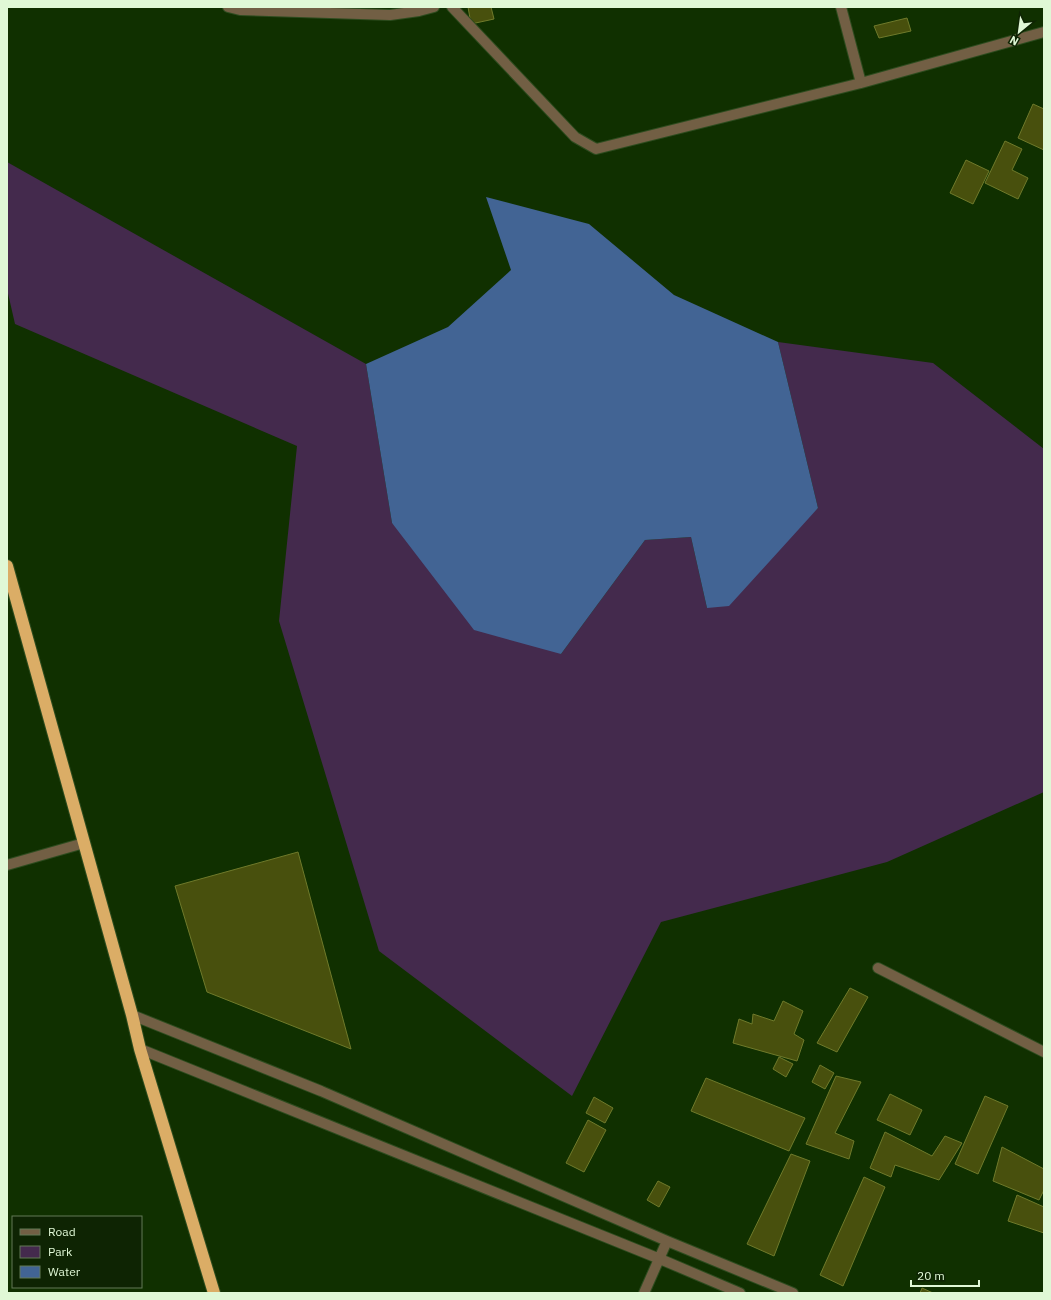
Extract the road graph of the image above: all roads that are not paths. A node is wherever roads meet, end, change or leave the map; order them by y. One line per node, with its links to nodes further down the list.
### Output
1 (228, 7): 2 (street)
2 (434, 7)
3 (452, 7): 6 (street)
4 (841, 7): 6 (street)
5 (1044, 32): 6 (street)
6 (861, 83)
7 (7, 566): 8 (highway)
8 (84, 842): 9 (street); 11 (highway)
9 (7, 865)
10 (878, 968): 13 (street)
11 (132, 1015): 12 (highway); 14 (street)
12 (140, 1049): 15 (street); 16 (highway)
13 (1044, 1052)
14 (667, 1241): 15 (street); 19 (street)
15 (660, 1259): 17 (street); 18 (street)
16 (214, 1293)
17 (644, 1293)
18 (740, 1293)
19 (793, 1293)

